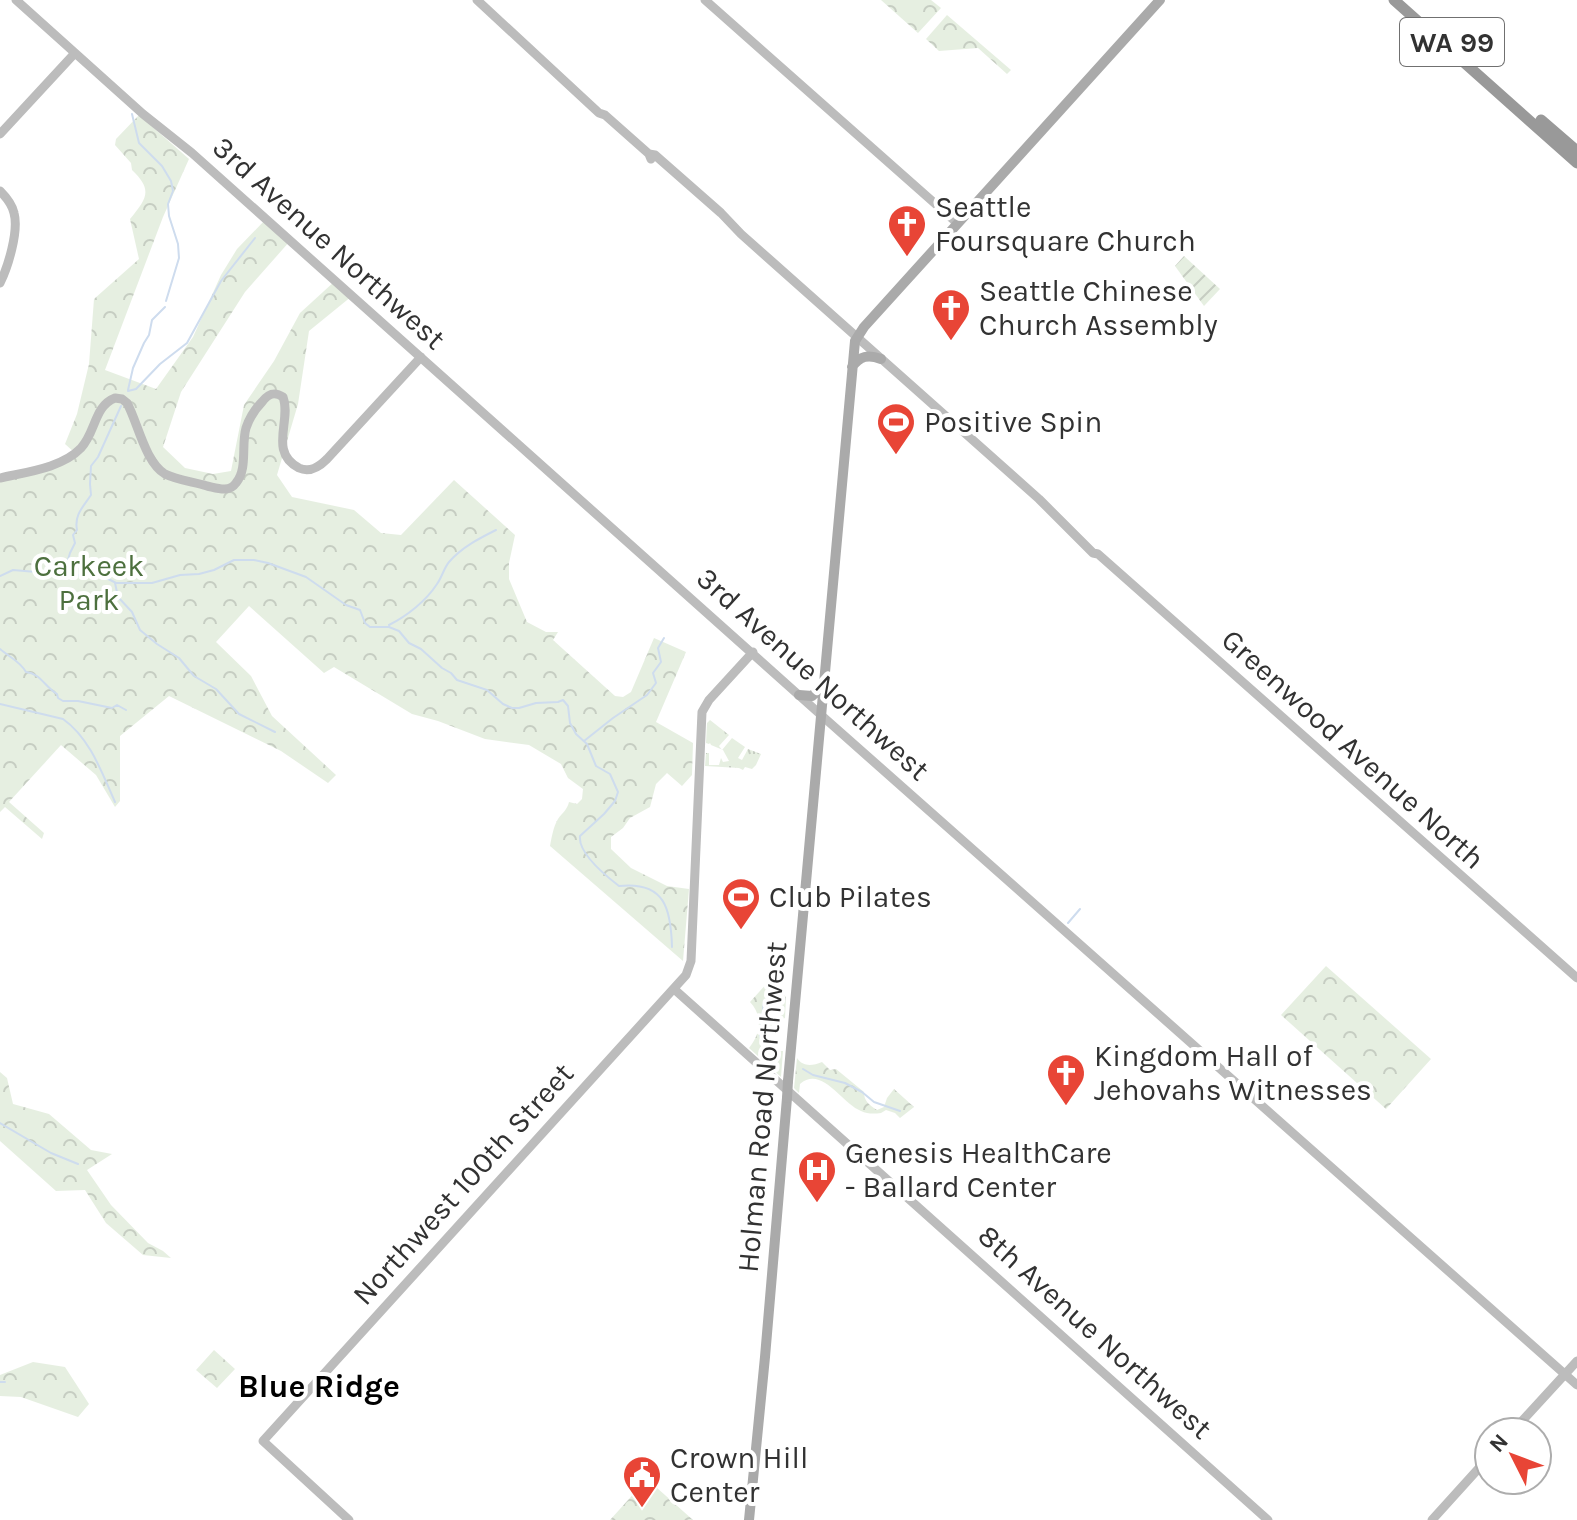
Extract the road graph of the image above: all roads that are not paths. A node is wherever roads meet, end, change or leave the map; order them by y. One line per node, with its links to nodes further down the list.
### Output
1 (16, 0): 7 (street, 3rd Avenue Northwest)
2 (477, 0): 14 (street, Greenwood Avenue North)
3 (705, 0): 12 (street)
4 (1160, 0): 12 (main road)
5 (1394, 0): 10 (highway, WA 99)
6 (1405, 0): 9 (highway, WA 99)
7 (75, 53): 8 (street); 15 (street, 3rd Avenue Northwest)
8 (0, 134)
9 (1577, 151)
10 (1577, 163)
11 (0, 191): 13 (street)
12 (957, 223): 14 (main road)
13 (0, 283)
14 (857, 337): 16 (street, Greenwood Avenue North); 17 (main road, Holman Road Northwest)
15 (421, 357): 18 (street); 19 (street, 3rd Avenue Northwest)
16 (881, 359): 17 (main road); 23 (street, Greenwood Avenue North)
17 (852, 367): 20 (main road, Holman Road Northwest)
18 (0, 478)
19 (753, 652): 21 (street, 3rd Avenue Northwest); 24 (street, Northwest 100th Street)
20 (823, 686): 21 (main road); 22 (main road, Holman Road Northwest)
21 (799, 695): 22 (street, 3rd Avenue Northwest)
22 (821, 715): 26 (street, 3rd Avenue Northwest); 31 (main road, Holman Road Northwest, bridge)
23 (1577, 978)
24 (674, 989): 30 (street, Northwest 100th Street); 32 (street, 8th Avenue Northwest)
25 (1577, 1361): 26 (street)
26 (1564, 1375): 27 (street, 3rd Avenue Northwest); 28 (street)
27 (1577, 1385)
28 (1527, 1416)
29 (1473, 1475): 33 (street)
30 (349, 1520)
31 (749, 1520)
32 (1268, 1520)
33 (1432, 1520)

